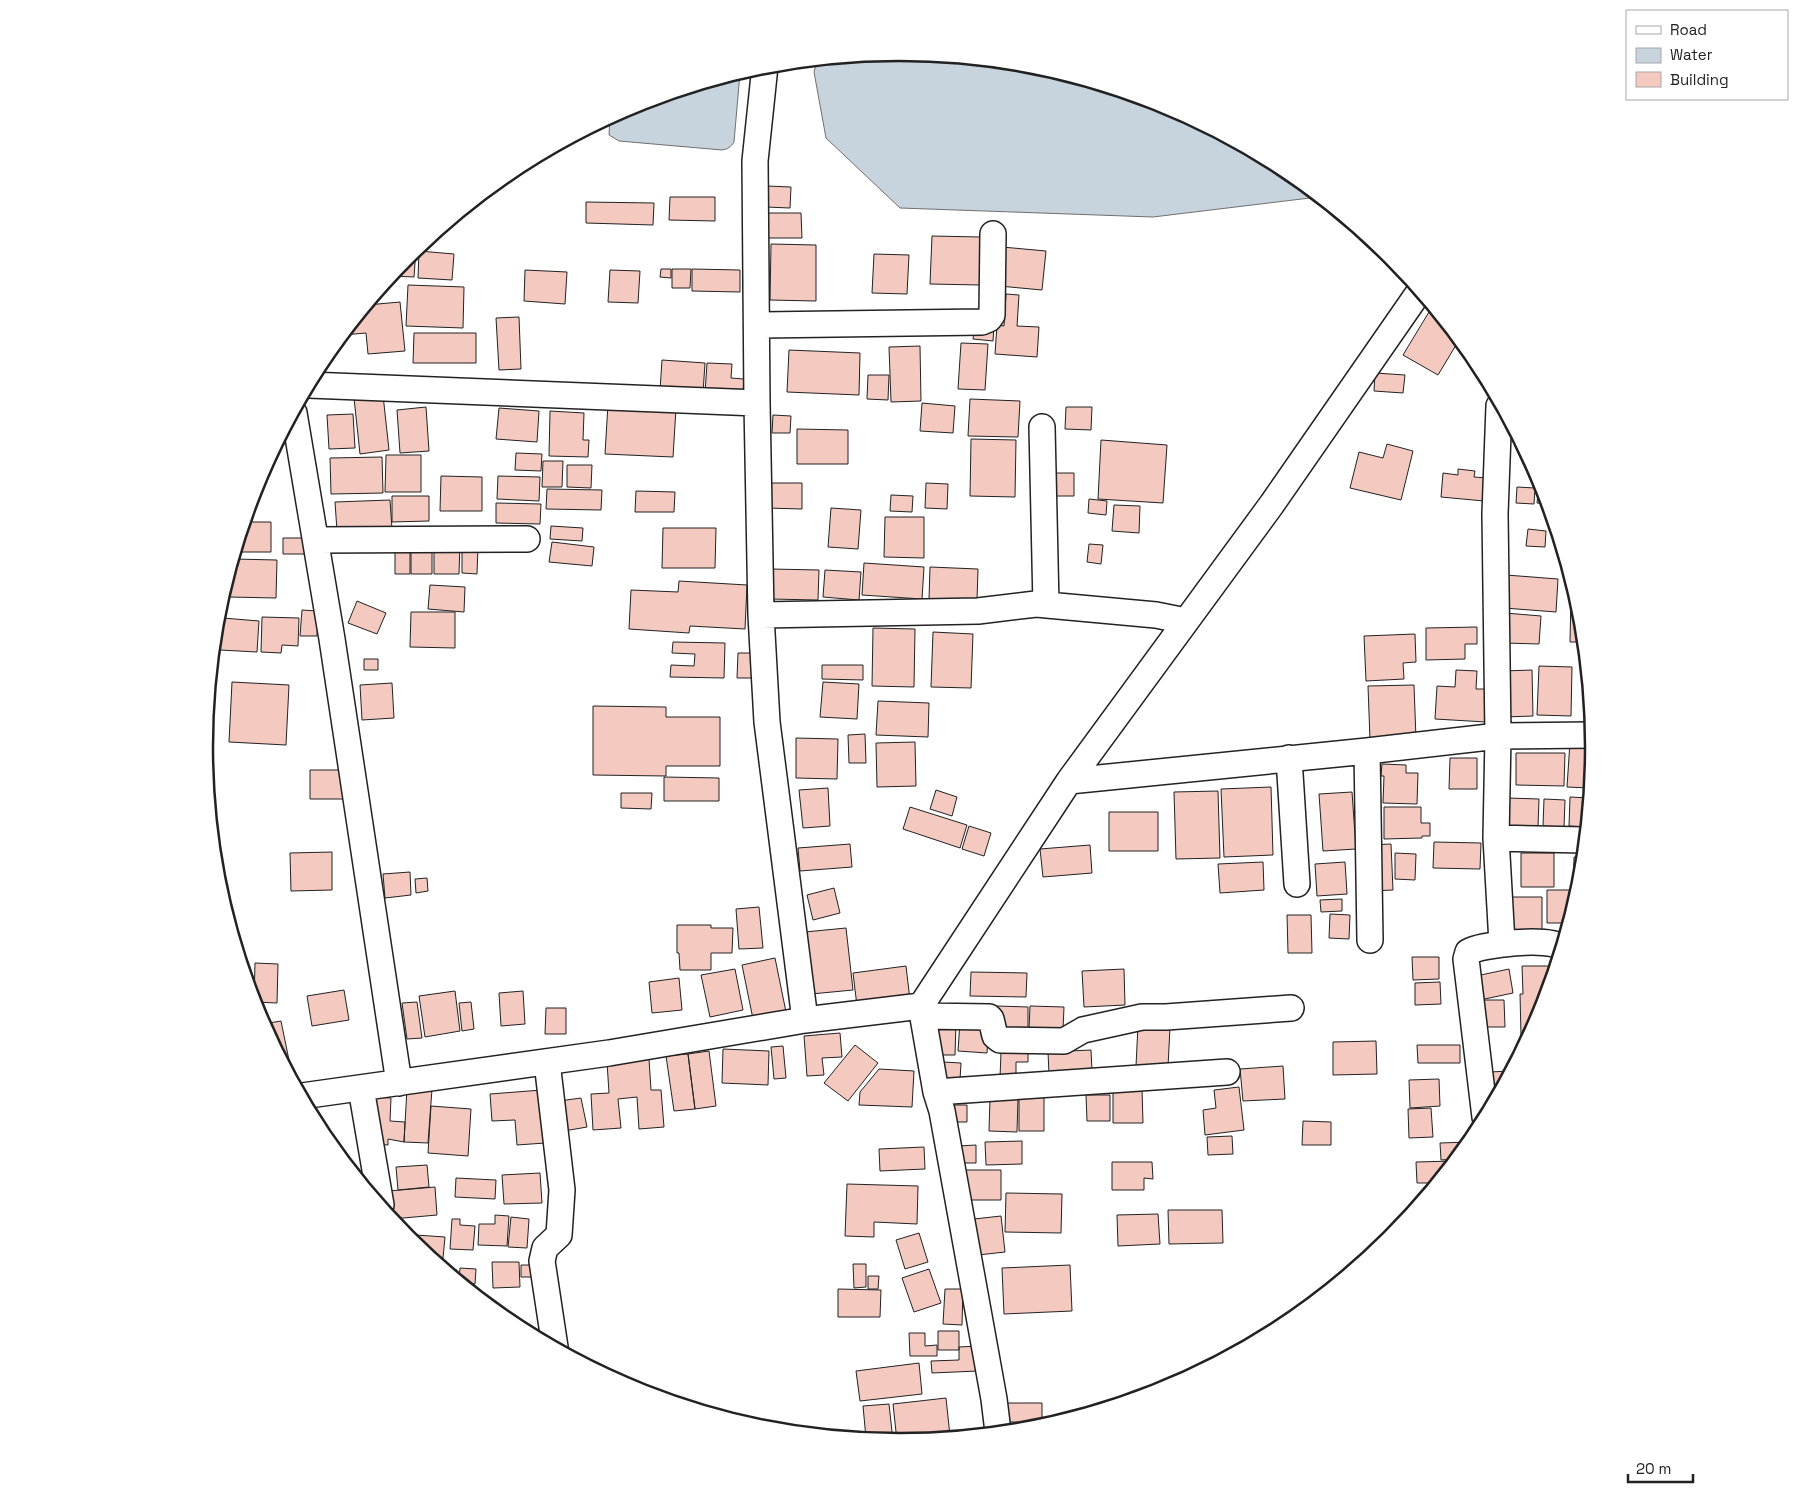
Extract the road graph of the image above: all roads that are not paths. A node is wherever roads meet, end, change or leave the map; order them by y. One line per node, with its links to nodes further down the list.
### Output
1 (764, 74): 4 (street)
2 (993, 234): 4 (street)
3 (1416, 296): 14 (street)
4 (757, 324): 6 (street)
5 (316, 386): 6 (street)
6 (757, 404): 13 (street)
7 (1498, 413): 16 (street)
8 (296, 422): 11 (street)
9 (1042, 427): 12 (street)
10 (527, 539): 11 (street)
11 (317, 540): 31 (street)
12 (1046, 605): 13 (street); 14 (street)
13 (761, 615): 28 (street)
14 (1186, 621): 19 (street)
15 (1584, 735): 16 (street)
16 (1498, 736): 17 (street); 20 (street)
17 (1367, 751): 18 (street); 23 (street)
18 (1289, 758): 19 (street); 22 (street)
19 (1069, 780): 27 (street)
20 (1496, 838): 21 (street); 24 (street)
21 (1579, 840)
22 (1297, 884)
23 (1370, 940)
24 (1502, 943): 25 (street); 35 (street)
25 (1555, 943)
26 (1291, 1008): 27 (street)
27 (922, 1011): 28 (street); 33 (street)
28 (805, 1020): 29 (street)
29 (547, 1062): 31 (street); 37 (street)
30 (1227, 1072): 33 (street)
31 (398, 1083): 32 (street)
32 (360, 1088): 34 (street); 36 (street)
33 (936, 1092): 38 (street)
34 (308, 1095)
35 (1484, 1105)
36 (379, 1194)
37 (554, 1340)
38 (997, 1426)

